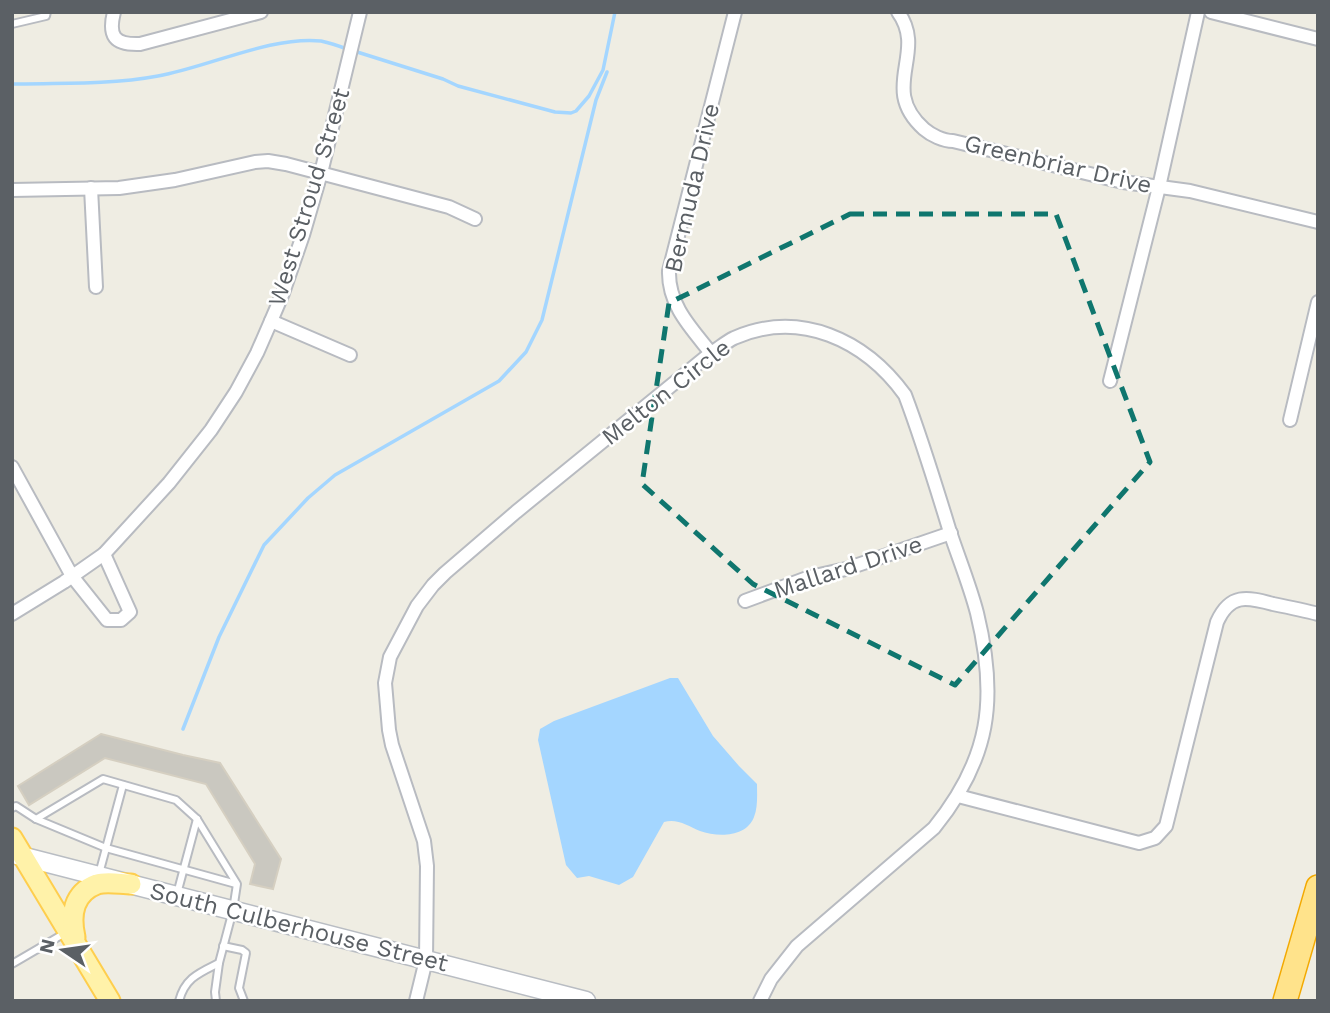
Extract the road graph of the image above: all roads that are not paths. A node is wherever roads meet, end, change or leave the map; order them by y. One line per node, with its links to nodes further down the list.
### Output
1 (47, 12): 9 (lane)
2 (114, 12): 3 (street)
3 (261, 12)
4 (735, 12): 20 (street, Bermuda Drive)
5 (898, 12): 12 (street, Greenbriar Drive)
6 (1198, 12): 12 (street)
7 (1211, 12): 10 (street)
8 (360, 17): 11 (street, West Stroud Street)
9 (12, 24)
10 (1318, 39)
11 (321, 173): 13 (street); 15 (street); 19 (street, West Stroud Street)
12 (1159, 187): 16 (street, Greenbriar Drive); 22 (street)
13 (91, 188): 14 (street); 17 (street)
14 (12, 190)
15 (475, 219)
16 (1318, 222)
17 (96, 287)
18 (1318, 302): 23 (street)
19 (271, 321): 21 (street); 26 (street, West Stroud Street)
20 (711, 353): 25 (street, Melton Circle); 48 (street, Melton Circle)
21 (350, 355)
22 (1110, 381)
23 (1290, 420)
24 (12, 467): 27 (street)
25 (951, 533): 28 (street, Mallard Drive); 32 (street, Melton Circle)
26 (104, 554): 27 (street, West Stroud Street); 27 (street)
27 (72, 576): 29 (street, West Stroud Street)
28 (745, 601)
29 (12, 614)
30 (1318, 614): 32 (street)
31 (123, 785): 34 (lane); 35 (lane); 37 (lane)
32 (958, 796): 57 (street, Melton Circle)
33 (12, 808): 35 (lane)
34 (197, 818): 39 (lane); 42 (lane)
35 (36, 819): 37 (lane)
36 (12, 838): 38 (main road)
37 (106, 848): 39 (lane); 40 (lane)
38 (18, 855): 40 (street, South Culberhouse Street); 46 (main road)
39 (183, 870): 42 (lane); 44 (lane)
40 (98, 875): 41 (street, South Culberhouse Street)
41 (131, 884): 44 (street, South Culberhouse Street); 46 (main road)
42 (237, 884): 45 (lane)
43 (1318, 887): 58 (highway)
44 (177, 896): 45 (street, South Culberhouse Street)
45 (233, 910): 47 (lane); 48 (street, South Culberhouse Street)
46 (72, 938): 50 (lane); 51 (main road)
47 (223, 946): 49 (lane); 54 (lane)
48 (426, 960): 55 (street, Melton Circle); 56 (street, South Culberhouse Street)
49 (219, 963): 52 (lane); 53 (lane)
50 (12, 964)
51 (109, 1000)
52 (179, 1001)
53 (216, 1001)
54 (244, 1001)
55 (416, 1001)
56 (586, 1001)
57 (760, 1001)
58 (1285, 1001)

